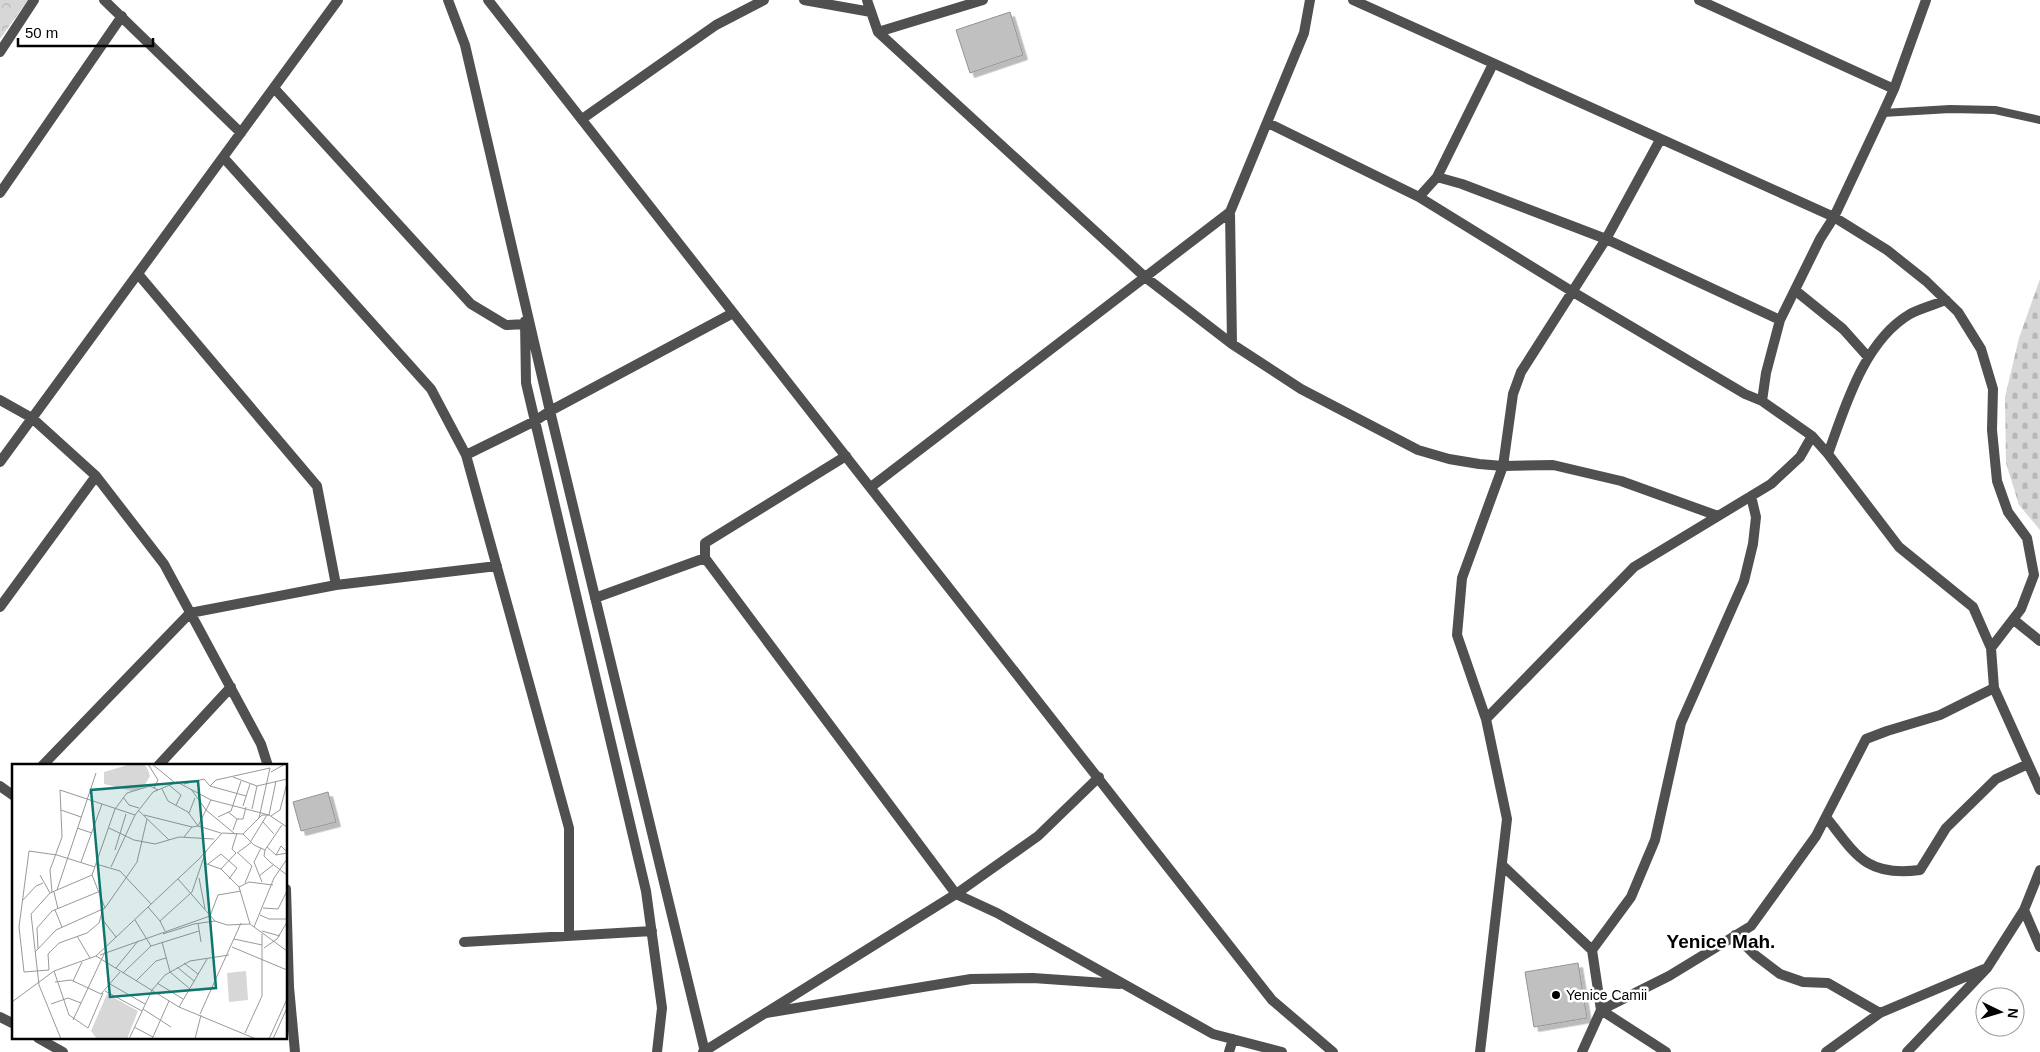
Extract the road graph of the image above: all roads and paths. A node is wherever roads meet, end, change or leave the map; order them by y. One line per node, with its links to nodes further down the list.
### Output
1 (34, 0): 17 (street)
2 (104, 0): 15 (street)
3 (338, 0): 19 (street)
4 (448, 0): 38 (street)
5 (488, 0): 22 (street)
6 (764, 0): 22 (street)
7 (804, 0): 14 (street)
8 (867, 0): 14 (street)
9 (983, 0): 16 (street)
10 (1310, 0): 24 (street)
11 (1353, 0): 18 (street)
12 (1699, 0): 20 (street)
13 (1926, 0): 20 (street)
14 (871, 12): 16 (street)
15 (122, 16): 25 (street); 29 (street)
16 (878, 32): 35 (street)
17 (0, 52)
18 (1494, 64): 26 (street); 28 (street)
19 (274, 88): 25 (street); 42 (street)
20 (1894, 89): 21 (street)
21 (1883, 114): 23 (lane); 32 (street)
22 (582, 119): 40 (street)
23 (2040, 120)
24 (1268, 123): 30 (street); 31 (street)
25 (241, 133): 27 (street)
26 (1660, 140): 32 (street); 33 (street)
27 (223, 157): 34 (street); 52 (street)
28 (1437, 177): 30 (street); 33 (street)
29 (0, 193)
30 (1419, 197): 37 (street)
31 (1230, 212): 35 (street); 43 (street)
32 (1834, 217): 36 (street); 39 (street)
33 (1606, 239): 37 (street); 41 (street)
34 (138, 274): 48 (street); 62 (street)
35 (1145, 277): 43 (street); 57 (street)
36 (1796, 291): 41 (street); 44 (street)
37 (1573, 292): 46 (street); 55 (street)
38 (524, 297): 42 (street); 47 (street)
39 (1946, 300): 44 (street); 66 (street)
40 (733, 313): 47 (street); 53 (street)
41 (1780, 320): 46 (street)
42 (525, 324): 49 (street)
43 (1232, 344): 55 (street)
44 (1868, 357): 51 (street)
45 (0, 400): 48 (street)
46 (1762, 401): 50 (street)
47 (550, 411): 49 (street); 63 (street)
48 (32, 418): 54 (street); 56 (street)
49 (535, 421): 52 (street); 87 (street)
50 (1812, 436): 51 (street); 58 (street)
51 (1828, 454): 68 (street)
52 (466, 455): 61 (street)
53 (846, 456): 57 (street); 60 (street)
54 (0, 462)
55 (1503, 466): 59 (street); 71 (street)
56 (96, 476): 64 (street); 65 (street)
57 (871, 487): 76 (street)
58 (1751, 496): 59 (street); 92 (street)
59 (1718, 516): 71 (street)
60 (705, 558): 63 (street); 84 (street)
61 (497, 566): 62 (street); 89 (street)
62 (336, 585): 65 (street)
63 (595, 598): 106 (street)
64 (0, 607)
65 (190, 613): 69 (street); 73 (street)
66 (2014, 620): 67 (street); 68 (street)
67 (2040, 641)
68 (1991, 648): 70 (street)
69 (231, 688): 72 (street); 74 (street)
70 (1994, 688): 75 (street); 80 (street)
71 (1486, 719): 81 (street)
72 (264, 763)
73 (44, 764)
74 (160, 764)
75 (2028, 764): 78 (street); 80 (street)
76 (1099, 777): 84 (street); 109 (street)
77 (0, 786): 79 (street)
78 (2040, 790)
79 (12, 794)
80 (1826, 817): 88 (street)
81 (1503, 866): 92 (street); 110 (street)
82 (2040, 870): 85 (street)
83 (2040, 890): 85 (lane)
84 (956, 894): 94 (street); 97 (street)
85 (2030, 895): 86 (street)
86 (2024, 910): 91 (street); 93 (street)
87 (652, 931): 89 (street); 105 (street)
88 (1735, 935): 96 (street); 98 (street)
89 (569, 936): 90 (street)
90 (464, 942)
91 (2040, 947)
92 (1592, 950): 96 (street)
93 (1987, 968): 98 (street); 114 (street)
94 (1122, 984): 97 (street); 101 (street)
95 (288, 986): 104 (street)
96 (1601, 1010): 111 (street); 112 (street)
97 (765, 1013): 106 (street)
98 (1880, 1013): 113 (street)
99 (0, 1017): 100 (street)
100 (12, 1023)
101 (1234, 1039): 107 (street); 108 (street)
102 (42, 1040): 103 (street)
103 (63, 1052)
104 (295, 1052)
105 (657, 1052)
106 (704, 1052)
107 (1229, 1052)
108 (1282, 1052)
109 (1333, 1052)
110 (1480, 1052)
111 (1582, 1052)
112 (1666, 1052)
113 (1826, 1052)
114 (1907, 1052)

